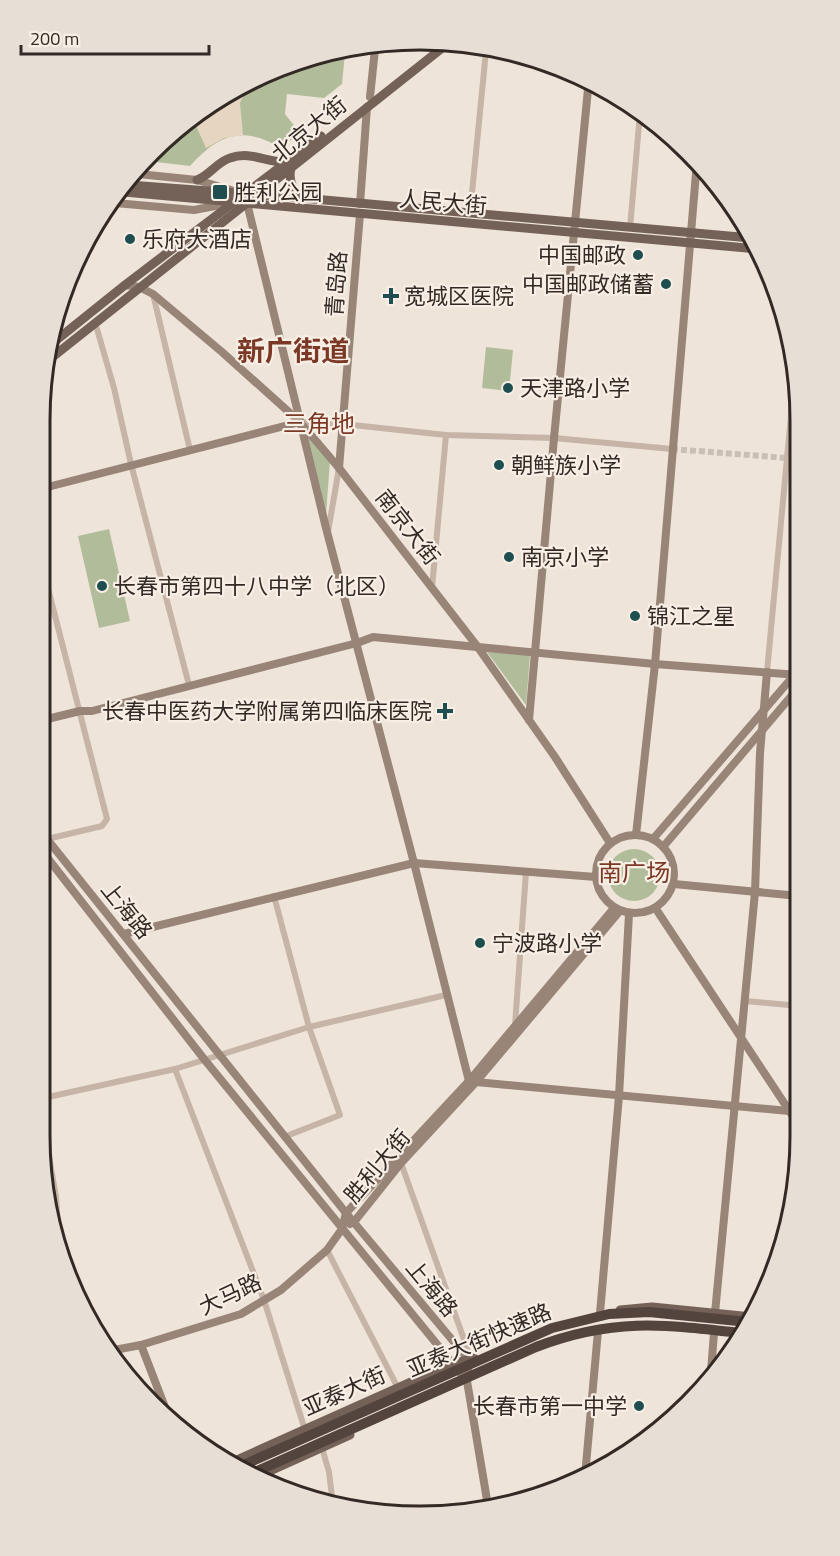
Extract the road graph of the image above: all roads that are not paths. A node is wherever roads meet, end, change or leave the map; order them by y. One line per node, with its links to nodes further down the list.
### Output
1 (431, 50): 6 (main road, 北京大街)
2 (440, 50): 7 (main road, 北京大街)
3 (375, 53): 6 (main road)
4 (486, 56): 21 (street)
5 (588, 90): 23 (main road)
6 (370, 97): 9 (main road, 北京大街)
7 (367, 107): 9 (main road, 北京大街); 20 (main road)
8 (639, 121): 24 (street)
9 (289, 165): 12 (main road); 15 (main road, 北京大街); 16 (main road); 17 (main road, 北京大街)
10 (696, 173): 26 (main road)
11 (142, 174): 12 (main road)
12 (197, 180): 17 (main road)
13 (133, 185): 17 (main road, 人民大街)
14 (127, 192): 18 (main road, 人民大街)
15 (257, 195): 16 (main road, 人民大街); 17 (main road, 北京大街)
16 (302, 198): 20 (main road, 人民大街)
17 (246, 199): 18 (main road, 人民大街); 22 (main road, 人民大街); 31 (main road, 北京大街); 36 (main road)
18 (234, 202): 19 (main road); 30 (main road)
19 (119, 203)
20 (360, 204): 21 (main road, 人民大街)
21 (470, 213): 23 (main road, 人民大街)
22 (360, 214): 25 (main road, 人民大街); 37 (main road, 青岛路)
23 (575, 223): 24 (main road, 人民大街); 25 (main road)
24 (630, 228): 26 (main road, 人民大街)
25 (575, 233): 28 (main road, 人民大街); 40 (main road)
26 (691, 233): 27 (main road, 人民大街); 28 (main road)
27 (742, 237)
28 (690, 243): 29 (main road, 人民大街); 41 (main road)
29 (748, 248)
30 (125, 285): 31 (main road, 南京大街); 34 (main road)
31 (139, 287): 32 (main road, 南京大街); 33 (main road, 北京大街)
32 (153, 294): 36 (main road, 南京大街); 42 (street)
33 (95, 322): 35 (main road, 北京大街); 45 (street)
34 (59, 338)
35 (56, 354)
36 (300, 422): 37 (street); 42 (main road); 46 (main road, 南京大街); 48 (main road)
37 (343, 424): 39 (street); 46 (main road, 青岛路)
38 (790, 427): 43 (street)
39 (446, 435): 40 (street); 49 (street)
40 (554, 438): 41 (street); 54 (main road)
41 (672, 449): 55 (main road)
42 (189, 450): 45 (main road)
43 (787, 459): 44 (street); 56 (street)
44 (790, 459)
45 (131, 464): 47 (main road); 59 (street)
46 (339, 468): 48 (street, 青岛路); 49 (main road, 南京大街)
47 (50, 486)
48 (328, 536): 52 (main road)
49 (432, 588): 53 (main road, 南京大街)
50 (50, 596): 51 (street)
51 (51, 600): 61 (street)
52 (357, 643): 53 (main road); 59 (main road); 73 (main road)
53 (477, 646): 54 (main road); 64 (main road, 南京大街)
54 (535, 651): 55 (main road); 64 (main road)
55 (655, 664): 56 (main road); 66 (main road)
56 (767, 672): 57 (main road); 62 (main road)
57 (790, 673)
58 (790, 682): 62 (main road)
59 (189, 685): 61 (main road)
60 (790, 698): 65 (main road)
61 (80, 711): 63 (main road); 67 (street)
62 (764, 712): 65 (main road); 68 (main road)
63 (50, 718)
64 (529, 720): 70 (main road, 南京大街)
65 (762, 731): 71 (main road); 77 (main road)
66 (636, 834): 68 (main road); 70 (main road)
67 (50, 838)
68 (653, 839): 71 (main road)
69 (50, 843): 83 (main road, 上海路)
70 (610, 843): 75 (main road)
71 (663, 847): 76 (main road)
72 (50, 861): 91 (main road, 上海路)
73 (414, 862): 74 (main road); 79 (main road); 84 (main road)
74 (526, 872): 75 (main road); 87 (street)
75 (596, 877): 81 (main road)
76 (674, 884): 77 (main road); 80 (main road)
77 (755, 892): 78 (main road); 85 (main road)
78 (790, 895)
79 (274, 896): 83 (main road); 88 (street)
80 (656, 909): 82 (main road); 89 (main road)
81 (616, 910): 82 (main road); 87 (main road, 胜利大街); 93 (main road, 胜利大街)
82 (629, 914): 95 (main road)
83 (124, 934): 90 (main road, 上海路)
84 (446, 995): 88 (street); 93 (main road)
85 (746, 1001): 86 (street); 89 (main road)
86 (790, 1005)
87 (515, 1025): 93 (main road, 胜利大街)
88 (309, 1027): 90 (street); 98 (street)
89 (742, 1037): 96 (main road); 97 (main road)
90 (218, 1054): 91 (street); 98 (main road, 上海路)
91 (204, 1059): 92 (street); 102 (main road, 上海路)
92 (175, 1068): 94 (street); 104 (street)
93 (472, 1081): 95 (main road); 99 (main road, 胜利大街); 100 (main road, 胜利大街)
94 (50, 1096)
95 (619, 1096): 96 (main road); 105 (main road)
96 (735, 1106): 97 (main road); 106 (main road)
97 (790, 1111)
98 (284, 1137): 100 (main road, 上海路)
99 (401, 1163): 101 (main road, 胜利大街); 117 (street)
100 (346, 1213): 101 (main road, 上海路); 102 (main road, 胜利大街)
101 (354, 1222): 102 (main road, 胜利大街); 117 (main road, 上海路)
102 (342, 1229): 103 (main road, 大马路); 118 (main road, 上海路)
103 (327, 1250): 104 (main road, 大马路); 121 (street)
104 (264, 1300): 115 (main road, 大马路); 123 (street)
105 (600, 1313): 106 (main road, 亚泰大街); 117 (main road, 亚泰大街)
106 (715, 1313): 107 (main road, 亚泰大街)
107 (744, 1316)
108 (741, 1321): 126 (highway, 亚泰大街快速路, bridge)
109 (695, 1328): 112 (highway, 亚泰大街快速路, bridge); 114 (highway, bridge); 128 (highway, 亚泰大街快速路, bridge)
110 (598, 1331): 111 (main road, 亚泰大街); 120 (main road, 亚泰大街); 127 (main road)
111 (714, 1333): 113 (main road, 亚泰大街); 119 (main road)
112 (733, 1333)
113 (733, 1334)
114 (731, 1338)
115 (141, 1345): 116 (main road, 大马路); 122 (main road)
116 (117, 1349)
117 (469, 1360): 118 (main road, 亚泰大街); 120 (main road)
118 (451, 1364): 120 (main road, 上海路); 121 (main road, 亚泰大街)
119 (711, 1365)
120 (466, 1381): 124 (main road, 亚泰大街); 131 (main road)
121 (398, 1388): 123 (main road, 亚泰大街)
122 (163, 1403)
123 (304, 1430): 125 (main road, 亚泰大街)
124 (322, 1448): 129 (main road, 亚泰大街); 130 (street)
125 (239, 1459)
126 (247, 1463)
127 (586, 1467)
128 (260, 1470)
129 (266, 1473)
130 (332, 1496)
131 (487, 1500)

